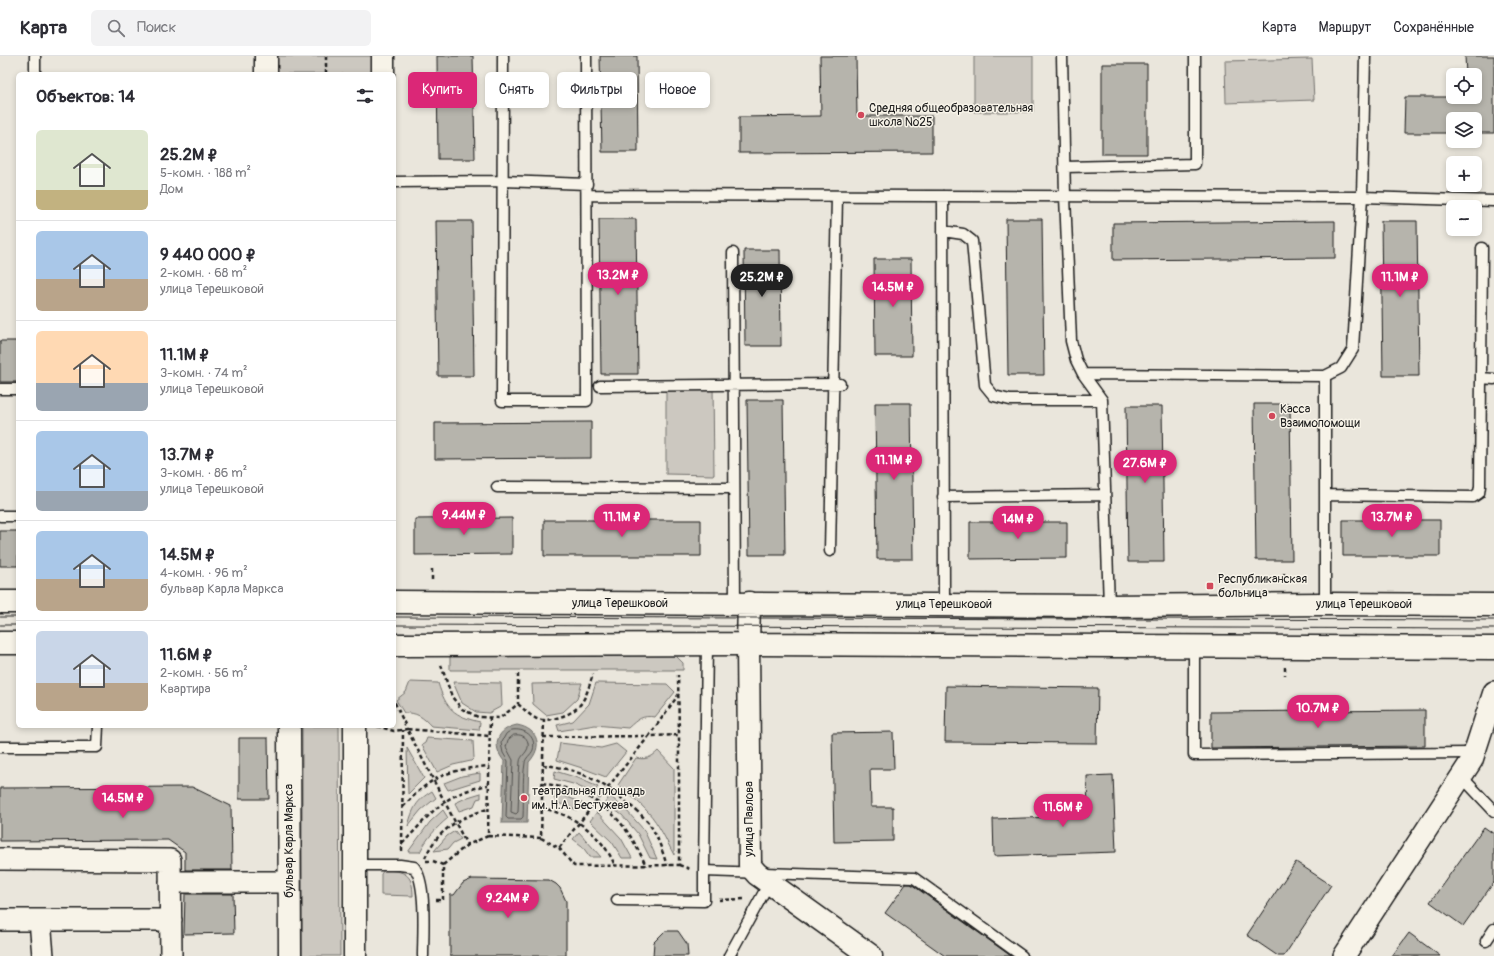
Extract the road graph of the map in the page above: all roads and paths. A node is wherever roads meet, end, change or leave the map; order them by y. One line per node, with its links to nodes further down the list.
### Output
1 (35, 56): 10 (lane)
2 (266, 56): 11 (main road)
3 (326, 56): 12 (path)
4 (383, 56): 13 (main road)
5 (503, 56): 15 (lane)
6 (586, 56): 17 (lane)
7 (1062, 56): 14 (lane)
8 (1195, 56): 14 (lane)
9 (1365, 56): 22 (lane)
10 (35, 72)
11 (266, 72)
12 (326, 72)
13 (383, 72)
14 (1065, 167): 21 (lane)
15 (502, 181): 16 (lane); 17 (lane); 18 (lane)
16 (396, 182)
17 (587, 184): 18 (lane)
18 (587, 195): 19 (lane)
19 (837, 196): 20 (lane); 31 (lane)
20 (944, 196): 21 (lane); 24 (lane)
21 (1065, 196): 22 (lane); 27 (lane)
22 (1362, 197): 23 (lane); 28 (lane)
23 (1494, 201)
24 (944, 231): 36 (lane); 41 (lane)
25 (1482, 248): 29 (lane)
26 (733, 253): 33 (lane)
27 (1083, 374): 28 (lane); 36 (lane)
28 (1325, 376): 40 (lane)
29 (1481, 378): 30 (lane); 40 (lane)
30 (1494, 378)
31 (836, 385): 33 (lane); 44 (lane)
32 (600, 386): 33 (lane)
33 (734, 386): 38 (lane)
34 (0, 389): 35 (lane)
35 (16, 389)
36 (1102, 400): 39 (lane)
37 (497, 488): 38 (lane)
38 (734, 488): 50 (lane)
39 (1105, 495): 41 (lane); 54 (lane)
40 (1325, 495): 52 (lane)
41 (944, 497): 51 (lane)
42 (0, 516): 43 (lane)
43 (16, 516)
44 (830, 551)
45 (432, 569): 49 (path)
46 (0, 602): 47 (main road)
47 (16, 602)
48 (396, 602): 49 (main road, улица Терешковой)
49 (432, 602): 50 (main road, улица Терешковой)
50 (742, 603): 51 (main road, улица Терешковой); 58 (main road, улица Павлова)
51 (944, 604): 54 (main road, улица Терешковой)
52 (1325, 604): 53 (main road, улица Терешковой); 54 (main road, улица Терешковой)
53 (1494, 605)
54 (1109, 606)
55 (0, 643): 56 (main road)
56 (16, 643)
57 (707, 644): 58 (main road); 60 (main road); 111 (lane)
58 (748, 644): 61 (main road); 114 (main road, улица Павлова)
59 (396, 645): 60 (main road)
60 (435, 645): 70 (path)
61 (1194, 646): 62 (main road); 83 (lane)
62 (1494, 648)
63 (518, 674): 68 (path)
64 (593, 674): 71 (path)
65 (678, 675): 67 (path)
66 (1494, 692): 83 (street)
67 (679, 694): 78 (path); 80 (path)
68 (518, 704): 70 (path); 71 (path)
69 (396, 705): 76 (path)
70 (490, 717): 79 (path)
71 (544, 720): 81 (path)
72 (98, 728): 82 (lane)
73 (289, 728): 113 (main road, бульвар Карла Маркса)
74 (355, 728): 106 (main road)
75 (382, 728): 77 (path)
76 (407, 729): 77 (path); 79 (path); 87 (path)
77 (403, 730): 93 (path)
78 (679, 735): 80 (path); 110 (path)
79 (489, 736): 85 (path)
80 (649, 736): 81 (path); 90 (path)
81 (544, 737): 84 (path)
82 (0, 747)
83 (1474, 753): 86 (street)
84 (543, 765): 88 (path); 90 (path)
85 (489, 766): 87 (path); 89 (path)
86 (1461, 776): 96 (lane); 131 (street)
87 (433, 779): 91 (path); 93 (path)
88 (542, 783): 92 (path); 94 (path)
89 (488, 785): 91 (path); 95 (path)
90 (608, 788): 92 (path); 110 (path)
91 (444, 801): 97 (path); 101 (path)
92 (597, 801): 98 (path); 109 (path)
93 (403, 808): 101 (path)
94 (541, 808): 98 (path); 100 (path)
95 (488, 809): 97 (path); 99 (path)
96 (1494, 811)
97 (455, 822): 102 (path); 107 (path)
98 (579, 823): 103 (path); 108 (path)
99 (488, 836): 100 (path); 102 (path)
100 (540, 838): 103 (path)
101 (402, 844): 104 (path)
102 (467, 845): 107 (path)
103 (559, 848): 108 (path)
104 (402, 855)
105 (0, 859): 112 (street)
106 (355, 865): 115 (lane); 126 (main road)
107 (443, 865): 115 (path)
108 (615, 866): 109 (path)
109 (646, 866): 110 (path)
110 (667, 866)
111 (704, 871): 114 (lane); 117 (lane)
112 (170, 882): 113 (street); 120 (street)
113 (289, 882): 125 (main road, бульвар Карла Маркса)
114 (761, 885): 117 (path); 128 (lane); 129 (main road); 130 (lane)
115 (422, 900): 127 (lane)
116 (617, 900): 117 (lane)
117 (704, 901)
118 (0, 920): 119 (street)
119 (40, 920): 120 (street); 123 (street)
120 (171, 920): 124 (street)
121 (1494, 930): 122 (lane)
122 (1486, 941)
123 (43, 956)
124 (171, 956)
125 (290, 956)
126 (355, 956)
127 (423, 956)
128 (729, 956)
129 (872, 956)
130 (1022, 956)
131 (1344, 956)

